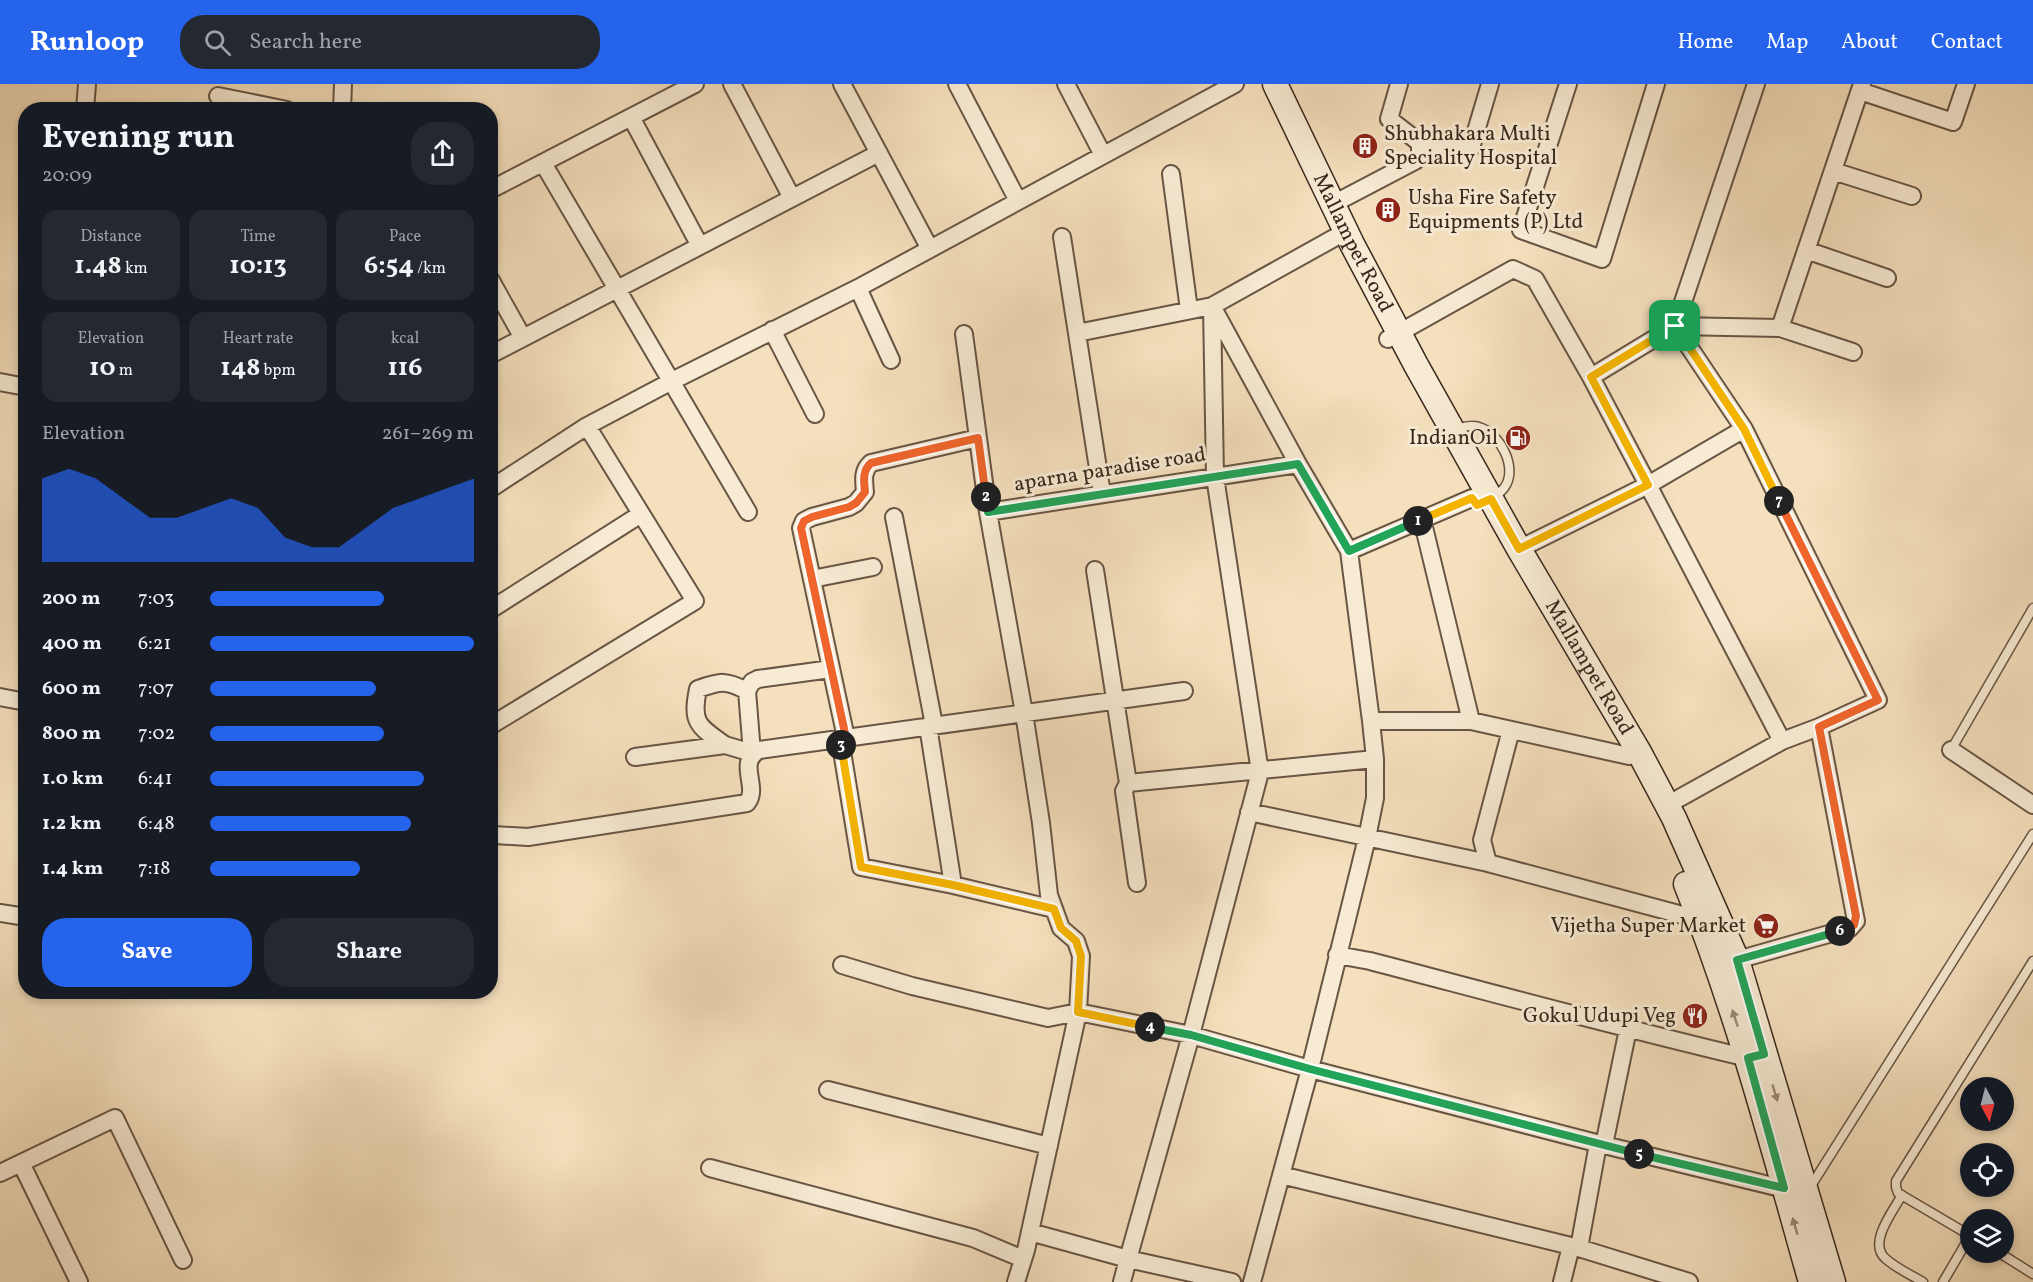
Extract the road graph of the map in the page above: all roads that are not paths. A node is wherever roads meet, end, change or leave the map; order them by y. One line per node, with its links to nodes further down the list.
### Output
1 (87, 84): 19 (street)
2 (343, 84): 21 (street)
3 (695, 84): 22 (street)
4 (732, 84): 31 (street)
5 (842, 84): 24 (street)
6 (957, 84): 32 (street)
7 (1066, 84): 25 (street)
8 (1235, 84): 25 (street)
9 (1259, 84): 35 (main road, Mallampet Road)
10 (1275, 84): 33 (main road, Mallampet Road)
11 (1399, 84): 23 (street)
12 (1490, 84): 23 (street)
13 (1568, 84): 14 (street)
14 (1656, 84)
15 (1756, 84): 45 (street)
16 (1966, 84): 17 (street)
17 (1861, 88): 27 (street)
18 (218, 97): 20 (street)
19 (86, 102)
20 (245, 102)
21 (342, 102)
22 (631, 117): 26 (street); 36 (street)
23 (1420, 143): 33 (street)
24 (879, 153): 31 (street); 37 (street)
25 (1103, 155): 32 (street)
26 (543, 162): 29 (street); 41 (street)
27 (1833, 171): 30 (street); 38 (street)
28 (1171, 174): 44 (street)
29 (498, 186)
30 (1912, 196)
31 (792, 198): 36 (street)
32 (1018, 201): 37 (street)
33 (1333, 204): 50 (main road, Mallampet Road)
34 (1062, 237): 48 (street)
35 (1334, 238): 43 (street); 50 (main road, Mallampet Road)
36 (700, 246): 41 (street)
37 (930, 249): 40 (street)
38 (1806, 250): 39 (street); 46 (street)
39 (1887, 278)
40 (858, 288): 47 (street); 54 (street)
41 (617, 289): 51 (street); 56 (street)
42 (498, 293): 51 (street)
43 (1212, 306): 44 (street); 64 (street); 65 (street)
44 (1189, 310): 48 (street)
45 (1675, 326): 46 (street); 55 (street); 61 (street)
46 (1780, 328): 53 (street)
47 (772, 330): 56 (street); 59 (street)
48 (1077, 333): 68 (street)
49 (964, 334): 63 (street)
50 (1394, 336): 55 (street); 62 (main road, Mallampet Road)
51 (523, 338): 52 (street)
52 (498, 351)
53 (1853, 352)
54 (891, 360)
55 (1591, 377): 67 (street)
56 (672, 381): 60 (street); 70 (street)
57 (0, 382): 58 (street)
58 (18, 385)
59 (815, 414)
60 (587, 426): 66 (street); 72 (street)
61 (1744, 429): 67 (street); 94 (street)
62 (1445, 433): 69 (main road, Mallampet Road); 69 (lane)
63 (978, 438): 71 (street); 79 (street)
64 (1298, 464): 65 (street, aparna paradise road); 76 (street)
65 (1215, 477): 68 (street, aparna paradise road); 104 (street)
66 (498, 484)
67 (1648, 485): 75 (street); 97 (street)
68 (1102, 494): 71 (street, aparna paradise road)
69 (1480, 501): 74 (street); 75 (main road, Mallampet Road); 80 (main road, Mallampet Road)
70 (748, 512)
71 (988, 512): 89 (street, aparna paradise road)
72 (641, 513): 81 (street); 90 (street)
73 (894, 517): 93 (street)
74 (1422, 519): 76 (street); 91 (street)
75 (1519, 549): 80 (main road, Mallampet Road)
76 (1349, 551): 92 (street)
77 (873, 567): 79 (street)
78 (1095, 570): 88 (street)
79 (812, 579): 83 (street)
80 (1534, 587): 101 (main road, Mallampet Road)
81 (498, 605)
82 (2033, 608): 99 (lane)
83 (831, 669): 84 (street); 96 (street)
84 (747, 691): 98 (street); 100 (street)
85 (1184, 692): 88 (street)
86 (0, 697): 87 (street)
87 (18, 700)
88 (1115, 700): 89 (street); 105 (street)
89 (1024, 713): 93 (street); 115 (street, aparna paradise road)
90 (498, 721)
91 (1472, 721): 92 (street); 95 (street)
92 (1371, 722): 103 (street)
93 (931, 726): 96 (street); 114 (street)
94 (1819, 727): 97 (street); 120 (street)
95 (1512, 730): 101 (street); 112 (street)
96 (843, 738): 100 (street); 114 (street)
97 (1782, 741): 107 (street)
98 (725, 745): 100 (street); 102 (street)
99 (1952, 750): 106 (street)
100 (753, 753): 110 (street)
101 (1634, 754): 107 (main road, Mallampet Road); 118 (main road, Mallampet Road)
102 (635, 757)
103 (1375, 759): 104 (street); 111 (street)
104 (1260, 772): 105 (street); 108 (street)
105 (1128, 783): 113 (street)
106 (2033, 805)
107 (1667, 806): 118 (main road, Mallampet Road)
108 (1249, 812): 111 (street); 125 (street)
109 (2033, 834): 135 (lane)
110 (498, 835)
111 (1367, 838): 112 (street); 119 (street)
112 (1488, 863): 118 (street)
113 (1137, 883)
114 (953, 885): 115 (street)
115 (1054, 909): 123 (street, aparna paradise road)
116 (0, 913): 117 (street)
117 (18, 916)
118 (1709, 917): 120 (main road, Mallampet Road); 126 (main road, Mallampet Road, one-way to 118)
119 (1337, 955): 124 (street); 127 (street)
120 (1737, 960): 126 (main road, Mallampet Road)
121 (2033, 961): 136 (lane)
122 (842, 965): 123 (street)
123 (1078, 1012): 125 (street); 130 (street, aparna paradise road)
124 (1628, 1029): 126 (street); 129 (street)
125 (1191, 1035): 127 (street); 142 (street)
126 (1756, 1056): 135 (main road, Mallampet Road)
127 (1310, 1069): 129 (street); 134 (street)
128 (828, 1090): 130 (street)
129 (1601, 1144): 135 (street); 139 (street)
130 (1049, 1146): 138 (street, aparna paradise road)
131 (21, 1163): 133 (street); 143 (street); 146 (street)
132 (710, 1168): 141 (street)
133 (0, 1173)
134 (1281, 1175): 139 (street); 150 (street)
135 (1795, 1191): 153 (main road, Mallampet Road, one-way to 135); 154 (main road, Mallampet Road)
136 (1902, 1195): 137 (lane); 155 (lane)
137 (1960, 1229)
138 (1030, 1232): 141 (street, aparna paradise road); 142 (street)
139 (1575, 1247): 151 (street); 152 (street)
140 (1960, 1254): 156 (lane)
141 (1023, 1258): 147 (street, aparna paradise road)
142 (1128, 1259): 148 (street); 149 (street)
143 (183, 1260)
144 (2014, 1262): 145 (lane)
145 (2033, 1274)
146 (79, 1282)
147 (1016, 1282)
148 (1122, 1282)
149 (1232, 1282)
150 (1252, 1282)
151 (1562, 1282)
152 (1689, 1282)
153 (1811, 1282)
154 (1833, 1282)
155 (1923, 1282)
156 (1943, 1282)

